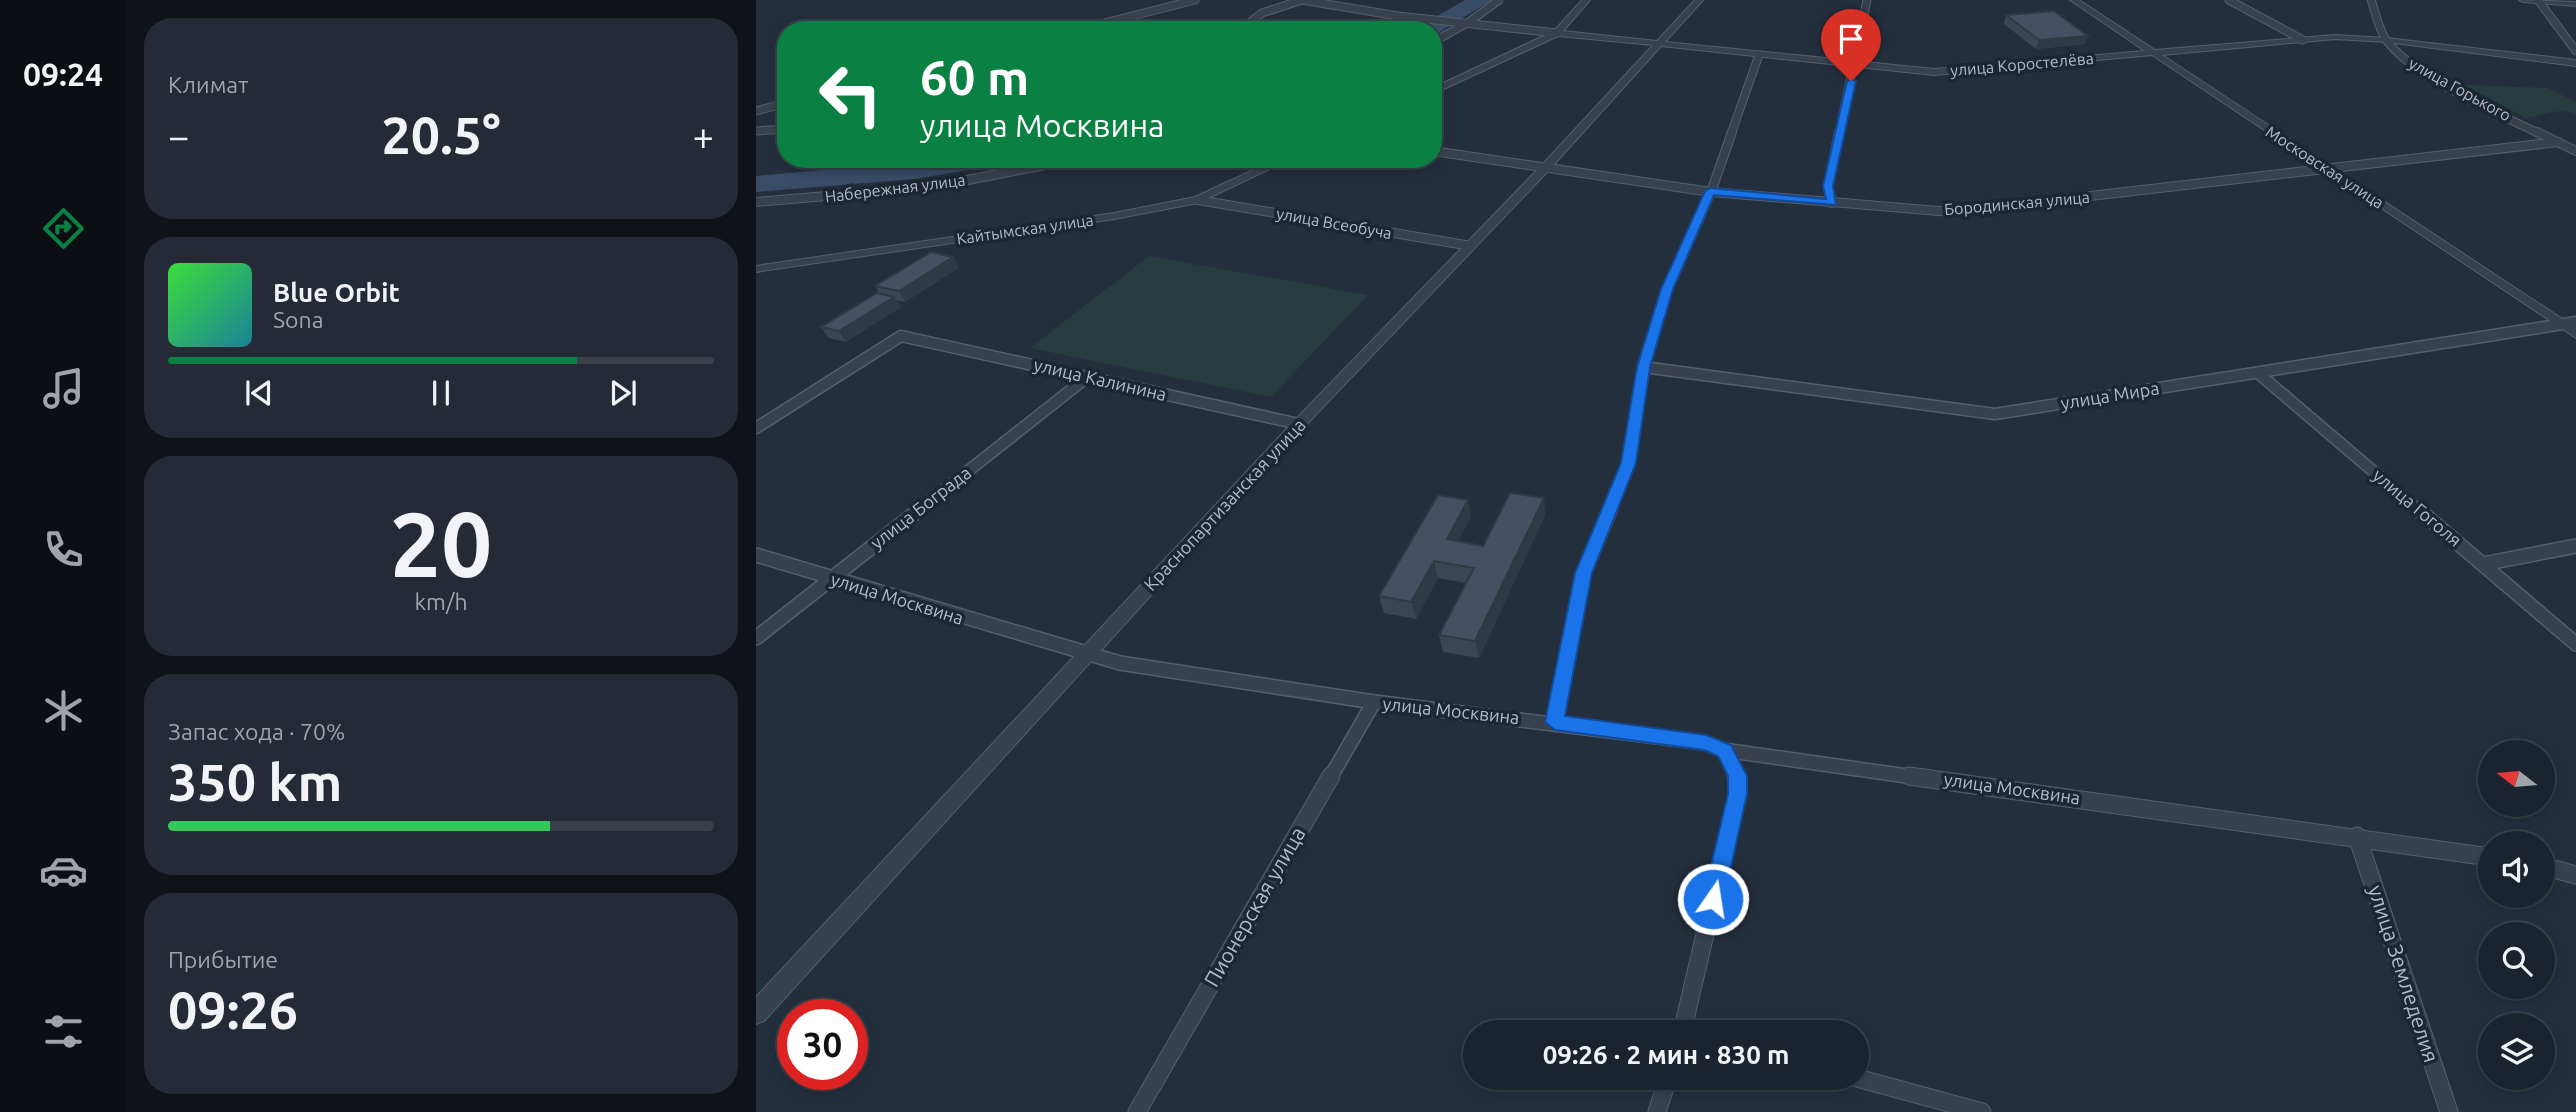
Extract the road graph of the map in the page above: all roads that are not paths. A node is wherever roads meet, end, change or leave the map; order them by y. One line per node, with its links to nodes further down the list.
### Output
1 (1195, 0): 14 (street)
2 (1302, 0): 13 (street, улица Коростелёва); 15 (street)
3 (1499, 0): 17 (street)
4 (1586, 0): 18 (street)
5 (1699, 0): 22 (street, Краснопартизанская улица)
6 (1867, 0): 27 (street)
7 (2074, 0): 23 (street, Московская улица)
8 (2229, 0): 20 (street)
9 (2371, 0): 21 (street, улица Горького)
10 (2523, 0): 11 (street)
11 (2539, 1): 12 (street); 24 (street)
12 (2576, 4)
13 (1420, 16): 16 (street); 17 (street, улица Коростелёва)
14 (1112, 21)
15 (1252, 21)
16 (1408, 21)
17 (1469, 22): 18 (street, улица Коростелёва); 19 (street)
18 (1558, 33): 22 (street, улица Коростелёва); 28 (street)
19 (1442, 38)
20 (2303, 40): 21 (street, улица Коростелёва); 23 (street, улица Коростелёва)
21 (2386, 40): 26 (street, улица Коростелёва); 33 (street, улица Горького)
22 (1658, 44): 25 (street, улица Коростелёва); 38 (street, Краснопартизанская улица)
23 (2149, 51): 27 (street, улица Коростелёва); 39 (street, Московская улица)
24 (2576, 51)
25 (1759, 55): 27 (street, улица Коростелёва); 40 (street)
26 (2576, 63)
27 (1855, 65): 43 (street)
28 (1442, 87)
29 (777, 105): 30 (street)
30 (756, 111)
31 (777, 130): 32 (street)
32 (756, 131)
33 (2558, 142): 34 (street, улица Горького); 39 (street, Бородинская улица)
34 (2576, 151)
35 (1442, 152): 38 (street, Бородинская улица)
36 (1029, 168): 42 (street, Набережная улица)
37 (1267, 168): 41 (street, Кайтымская улица)
38 (1545, 168): 40 (street, Бородинская улица); 44 (street, Краснопартизанская улица)
39 (2329, 170): 43 (street, Бородинская улица); 47 (street, Московская улица)
40 (1711, 191): 43 (street, Бородинская улица); 49 (street)
41 (1198, 200): 44 (street, улица Всеобуча); 45 (street, Кайтымская улица)
42 (756, 202)
43 (1832, 203)
44 (1471, 246): 52 (street, Краснопартизанская улица)
45 (756, 269)
46 (2576, 322): 47 (street, улица Мира)
47 (2562, 325): 48 (street, Московская улица); 50 (street, улица Мира)
48 (2576, 334)
49 (1643, 367): 50 (street, улица Мира); 62 (street)
50 (2258, 373): 56 (street, улица Гоголя)
51 (1086, 378): 52 (street, улица Калинина); 53 (street, улица Калинина); 57 (street, улица Бограда)
52 (1299, 424): 60 (street, Краснопартизанская улица)
53 (756, 428)
54 (2576, 546): 56 (street)
55 (756, 555): 57 (street, улица Москвина)
56 (2483, 564): 59 (street, улица Гоголя)
57 (831, 579): 58 (street, улица Бограда); 60 (street, улица Москвина)
58 (756, 638)
59 (2576, 644)
60 (1087, 656): 61 (street, улица Москвина); 68 (street, Краснопартизанская улица)
61 (1374, 702): 62 (street, улица Москвина); 72 (street, Пионерская улица)
62 (1555, 722): 63 (street, улица Москвина)
63 (1724, 750): 64 (street, улица Москвина); 69 (street)
64 (2357, 836): 65 (street, улица Москвина); 75 (street, улица Земледелия)
65 (2478, 855)
66 (2555, 869): 67 (street)
67 (2576, 875)
68 (756, 1013)
69 (1688, 1020)
70 (1869, 1081): 74 (street)
71 (1664, 1090): 73 (street)
72 (1137, 1112)
73 (1657, 1112)
74 (1982, 1112)
75 (2449, 1112)

